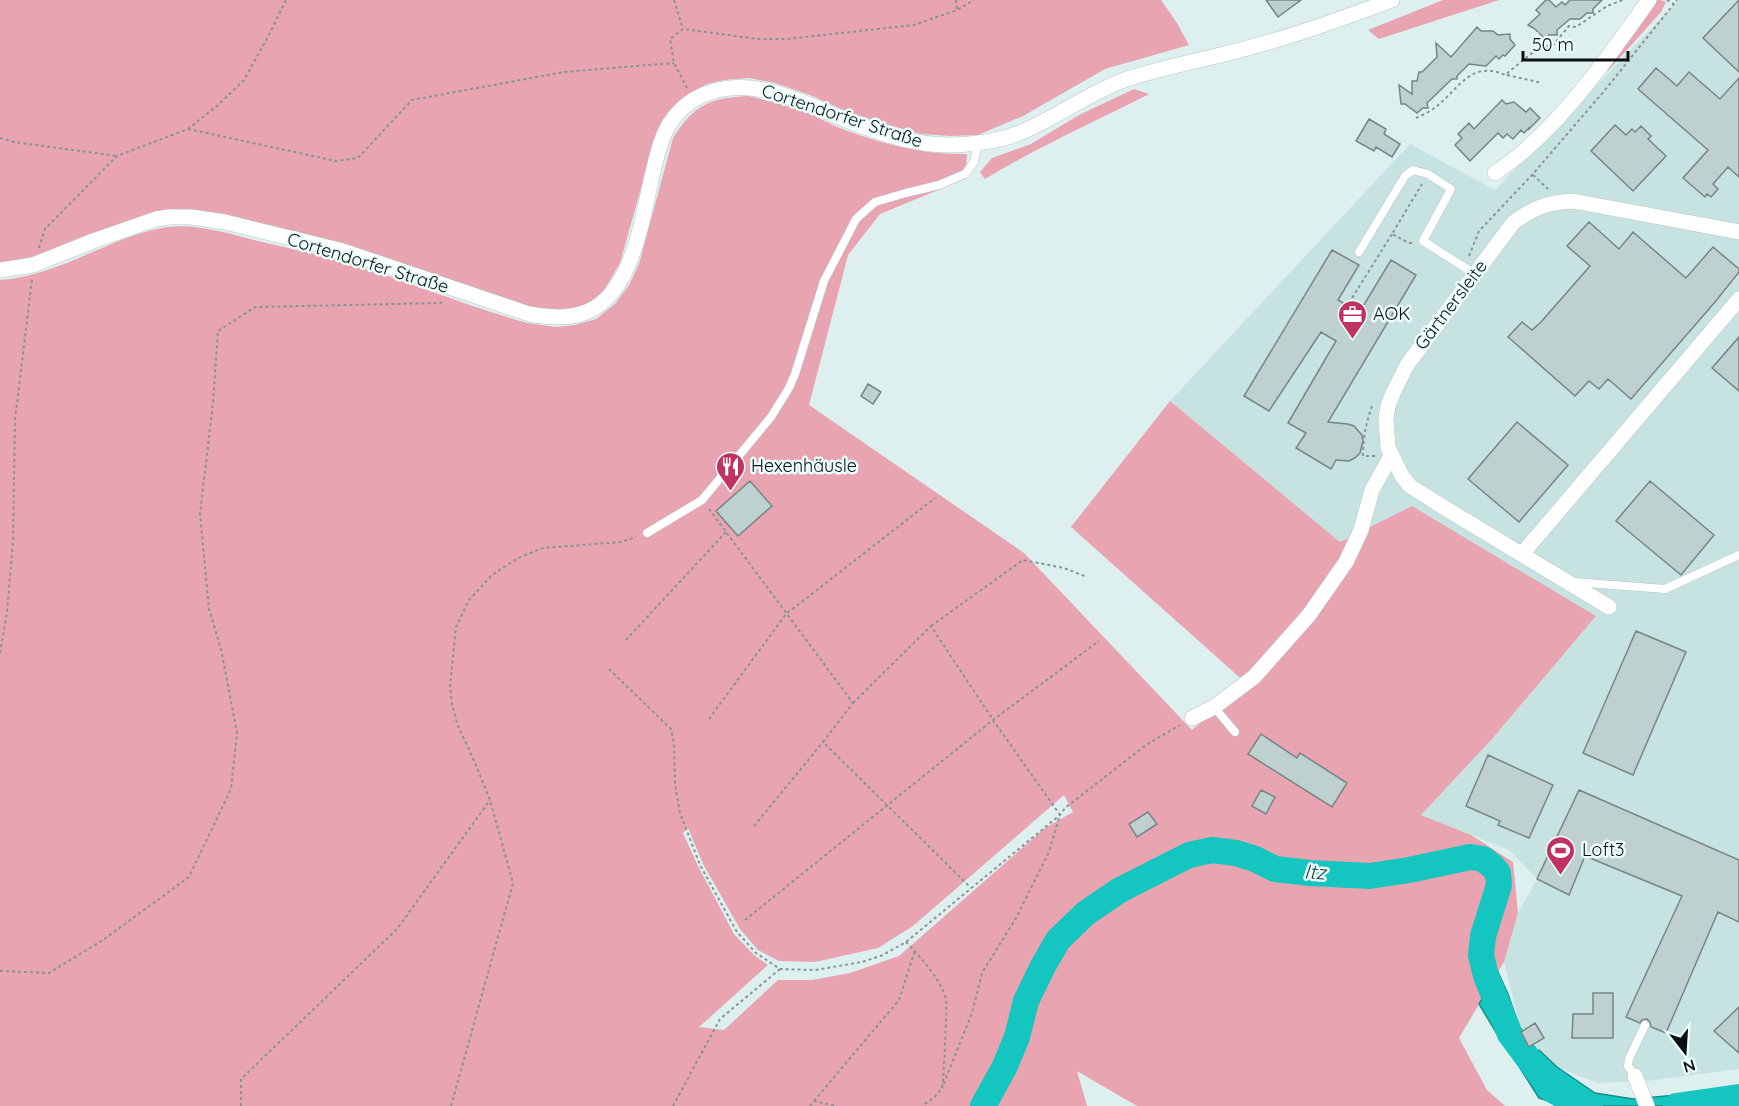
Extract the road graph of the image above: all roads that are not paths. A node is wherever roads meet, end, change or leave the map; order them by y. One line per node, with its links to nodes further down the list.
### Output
1 (1392, 0): 3 (street, Cortendorfer Straße)
2 (1649, 0): 4 (street)
3 (978, 143): 7 (street, Cortendorfer Straße); 11 (lane)
4 (1496, 173)
5 (1739, 232): 8 (street, Gärtnersleite)
6 (1359, 252): 8 (lane)
7 (0, 270)
8 (1475, 274): 10 (street, Gärtnersleite)
9 (1739, 299): 12 (street)
10 (1391, 456): 12 (street, Gärtnersleite); 16 (street)
11 (647, 533)
12 (1522, 554): 14 (street, Gärtnersleite)
13 (1739, 555): 14 (lane)
14 (1567, 582): 15 (street, Gärtnersleite)
15 (1609, 607)
16 (1214, 707): 17 (street); 18 (lane)
17 (1192, 718)
18 (1235, 732)
19 (1645, 1025): 20 (lane)
20 (1635, 1076): 21 (street)
21 (1647, 1106)

